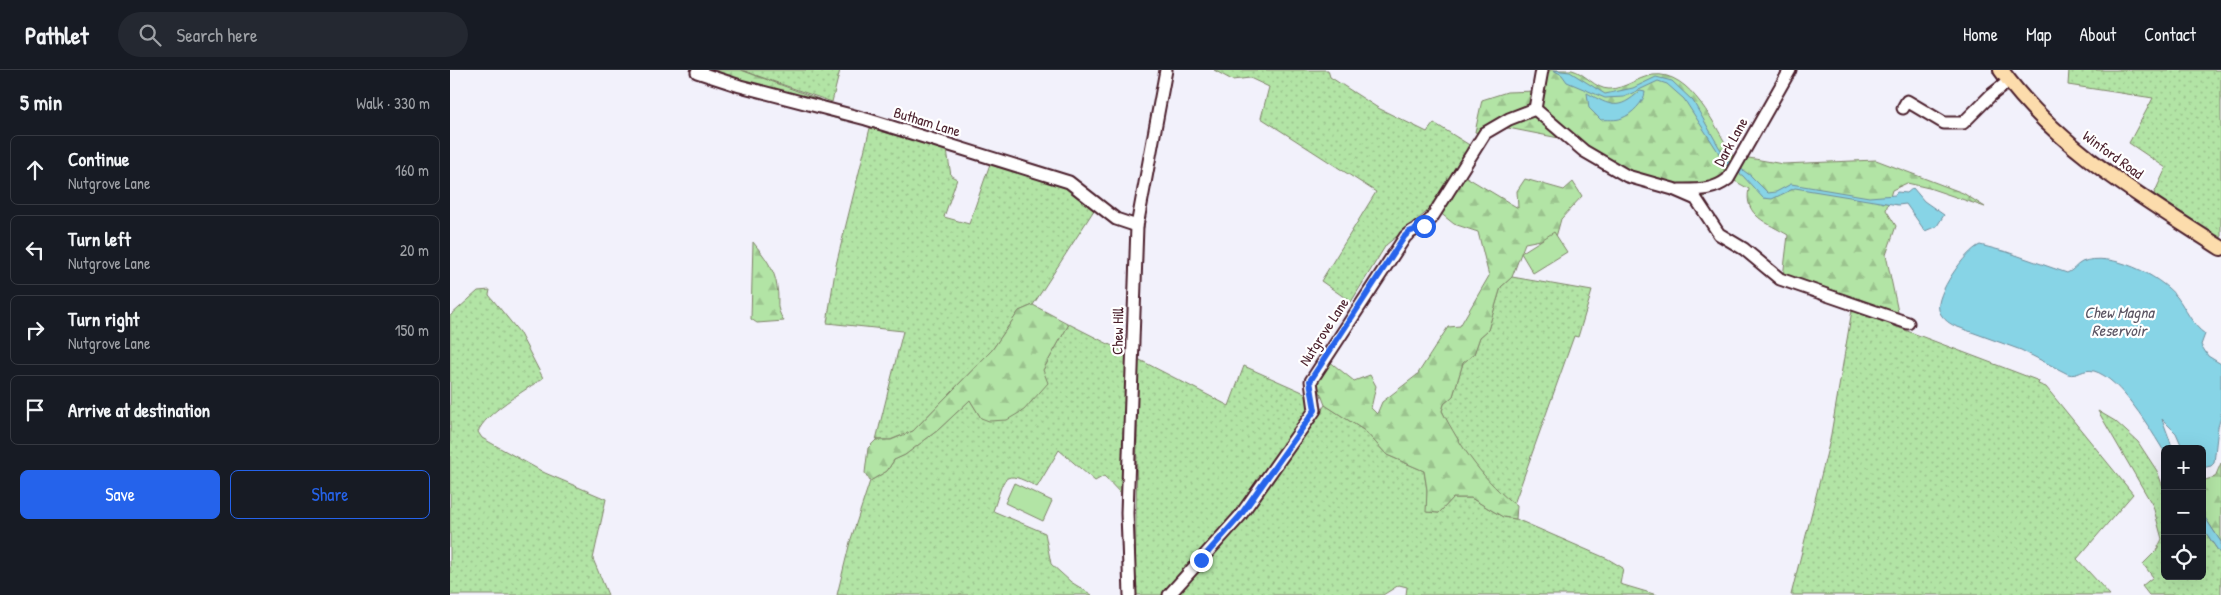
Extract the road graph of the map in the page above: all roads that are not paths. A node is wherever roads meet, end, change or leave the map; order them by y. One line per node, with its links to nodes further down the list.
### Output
1 (1166, 70): 10 (street, Chew Hill)
2 (1542, 70): 8 (street)
3 (1790, 70): 9 (street, Dark Lane)
4 (2001, 70): 6 (main road, Winford Road)
5 (697, 72): 10 (street, Butham Lane)
6 (2009, 81): 7 (street); 11 (main road, Winford Road)
7 (1906, 101)
8 (1535, 110): 9 (street); 14 (street, Nutgrove Lane)
9 (1673, 189): 12 (street)
10 (1137, 226): 13 (street, Chew Hill)
11 (2221, 248)
12 (1908, 322)
13 (1130, 595)
14 (1169, 595)

